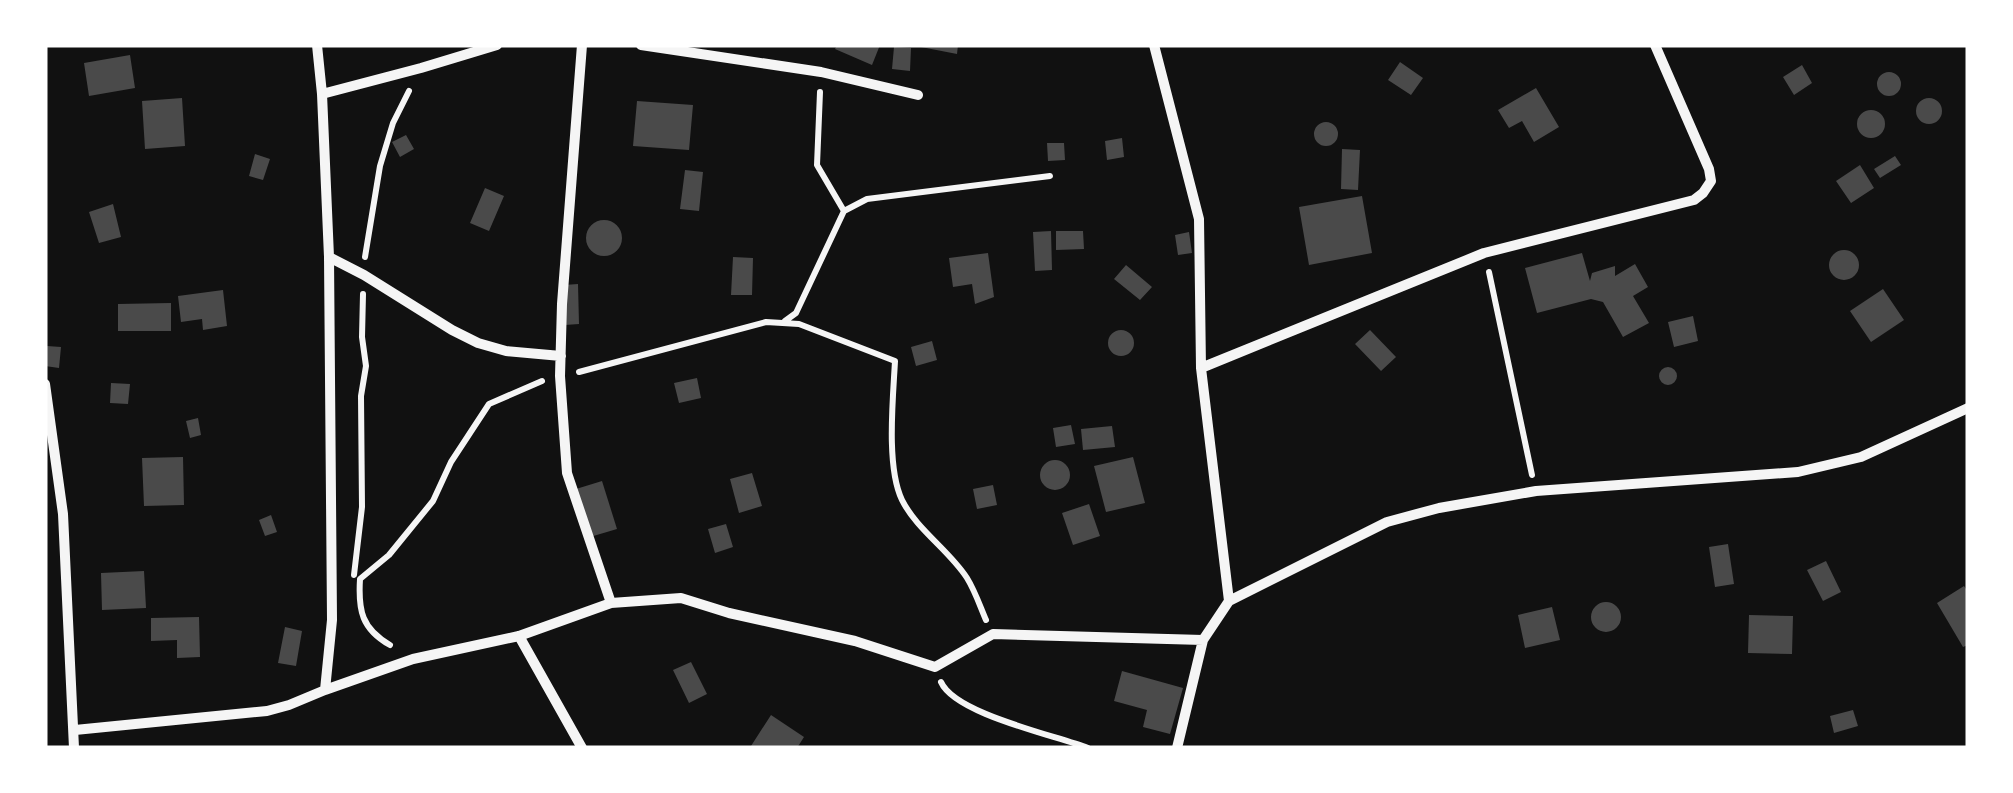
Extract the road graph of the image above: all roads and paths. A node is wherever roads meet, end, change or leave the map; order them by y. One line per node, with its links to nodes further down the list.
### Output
1 (317, 45): 9 (street)
2 (497, 45): 7 (street)
3 (582, 45): 17 (street)
4 (641, 45): 8 (street)
5 (1154, 45): 18 (street)
6 (1655, 45): 13 (street)
7 (421, 68): 9 (street); 15 (path)
8 (821, 72): 10 (street); 12 (path)
9 (322, 94): 14 (street)
10 (918, 95)
11 (1050, 176): 12 (path)
12 (844, 211): 16 (path)
13 (1484, 253): 18 (street); 22 (path)
14 (329, 258): 15 (street); 31 (street)
15 (364, 276): 17 (street); 23 (path)
16 (784, 322): 19 (path); 26 (path)
17 (561, 356): 19 (street)
18 (1202, 368): 24 (street)
19 (560, 376): 25 (street); 29 (path)
20 (45, 384): 32 (street)
21 (1967, 407): 22 (street)
22 (1536, 491): 24 (street)
23 (351, 586)
24 (1229, 601): 28 (street)
25 (611, 603): 27 (street); 30 (street)
26 (993, 634): 28 (street); 30 (street)
27 (519, 636): 29 (street); 34 (street)
28 (1204, 640): 36 (street)
29 (413, 659): 31 (street)
30 (935, 666): 35 (path)
31 (325, 690): 32 (street)
32 (74, 730): 33 (street)
33 (74, 748)
34 (582, 748)
35 (1088, 748)
36 (1177, 748)

